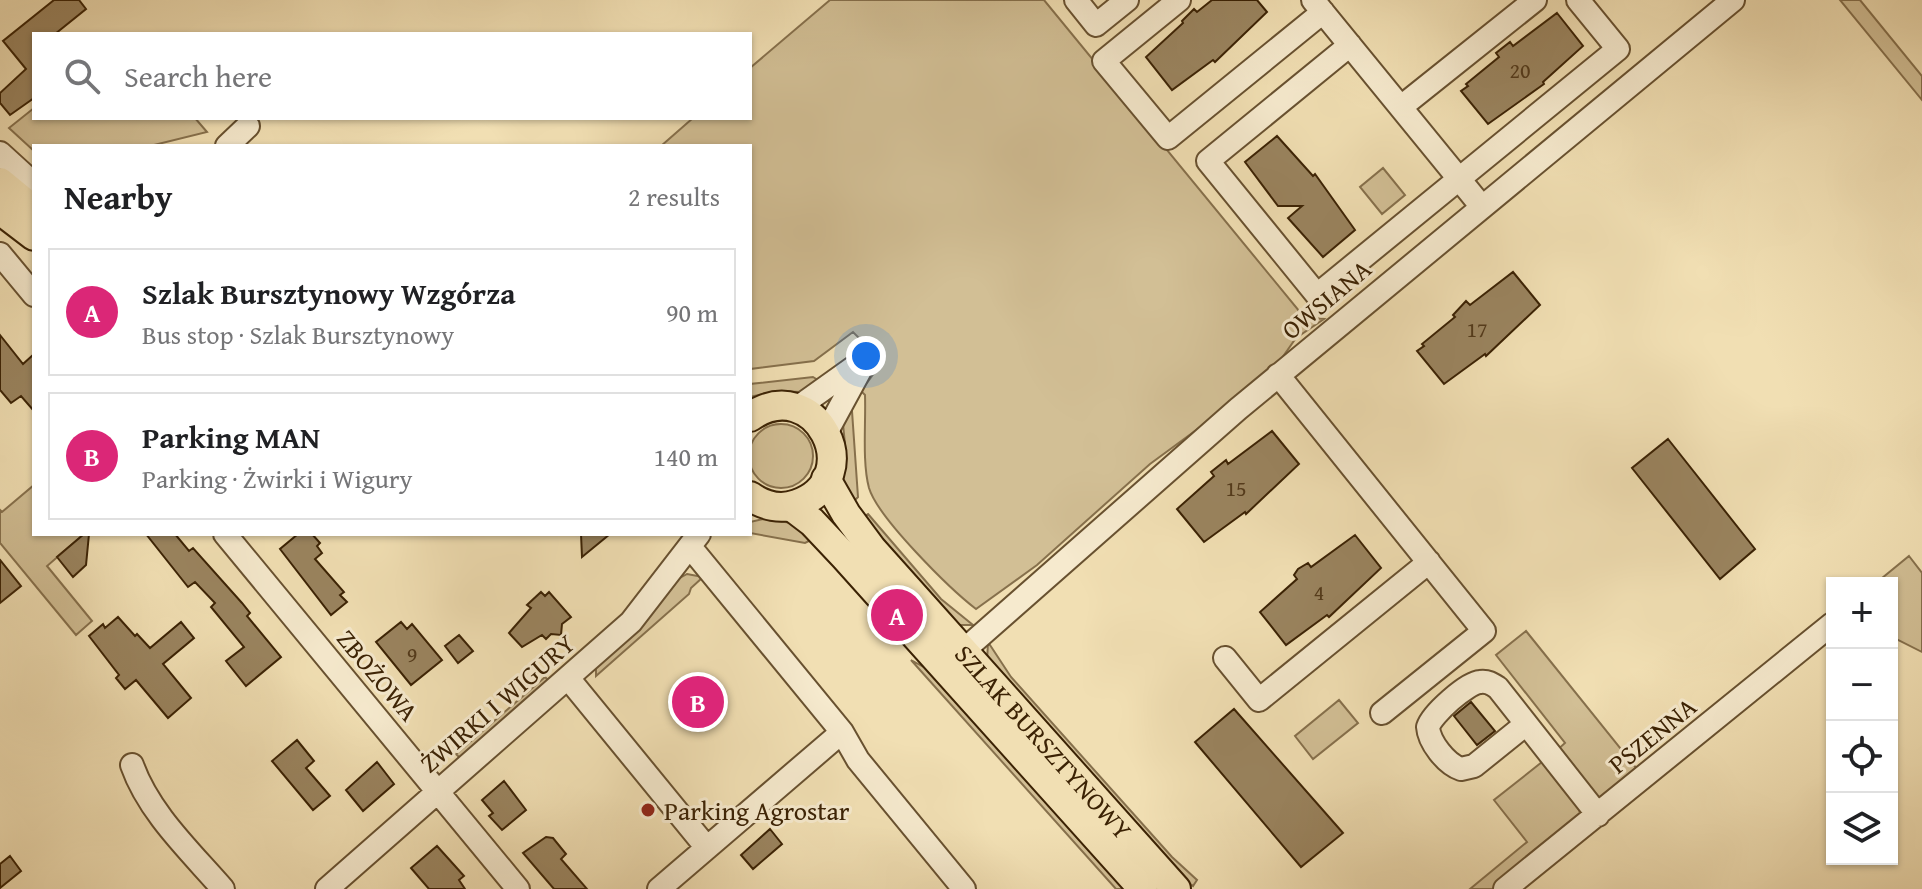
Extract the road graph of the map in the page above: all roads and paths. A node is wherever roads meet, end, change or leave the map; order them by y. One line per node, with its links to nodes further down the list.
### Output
1 (1076, 0): 2 (street)
2 (1127, 0)
3 (1179, 0): 7 (street)
4 (1535, 0): 9 (street)
5 (1578, 0): 13 (street)
6 (1733, 0): 16 (street, OWSIANA)
7 (1318, 6): 8 (street)
8 (1350, 45): 9 (street); 13 (street)
9 (1401, 107): 13 (street)
10 (248, 126): 11 (street)
11 (229, 144)
12 (0, 153): 15 (street)
13 (1459, 179): 16 (street)
14 (0, 182): 17 (main road)
15 (32, 182)
16 (1482, 207): 22 (street, OWSIANA)
17 (32, 208)
18 (0, 210): 19 (main road)
19 (32, 234)
20 (0, 254): 21 (street)
21 (32, 293)
22 (1278, 375): 30 (street); 32 (street, OWSIANA)
23 (797, 408): 24 (main road); 25 (main road); 25 (street)
24 (753, 414)
25 (826, 433): 26 (main road)
26 (826, 479): 27 (main road); 32 (main road, SZLAK BURSZTYNOWY)
27 (764, 504): 47 (main road, SZLAK BURSZTYNOWY)
28 (227, 536): 39 (street, ZBOŻOWA)
29 (695, 541): 34 (street, ŻWIRKI I WIGURY); 37 (street)
30 (1429, 562): 33 (street); 35 (street)
31 (1826, 629): 40 (street, PSZENNA)
32 (963, 651): 48 (main road, SZLAK BURSZTYNOWY)
33 (1225, 658)
34 (568, 678): 39 (street, ŻWIRKI I WIGURY); 41 (street)
35 (1382, 713)
36 (1526, 724): 40 (street)
37 (842, 732): 41 (street); 46 (street)
38 (132, 765): 43 (street)
39 (438, 792): 44 (street, ŻWIRKI I WIGURY); 45 (street, ZBOŻOWA)
40 (1598, 815): 49 (street, PSZENNA)
41 (707, 848): 42 (street)
42 (662, 886)
43 (223, 889)
44 (327, 889)
45 (518, 889)
46 (964, 889)
47 (1143, 889)
48 (1176, 889)
49 (1505, 889)

